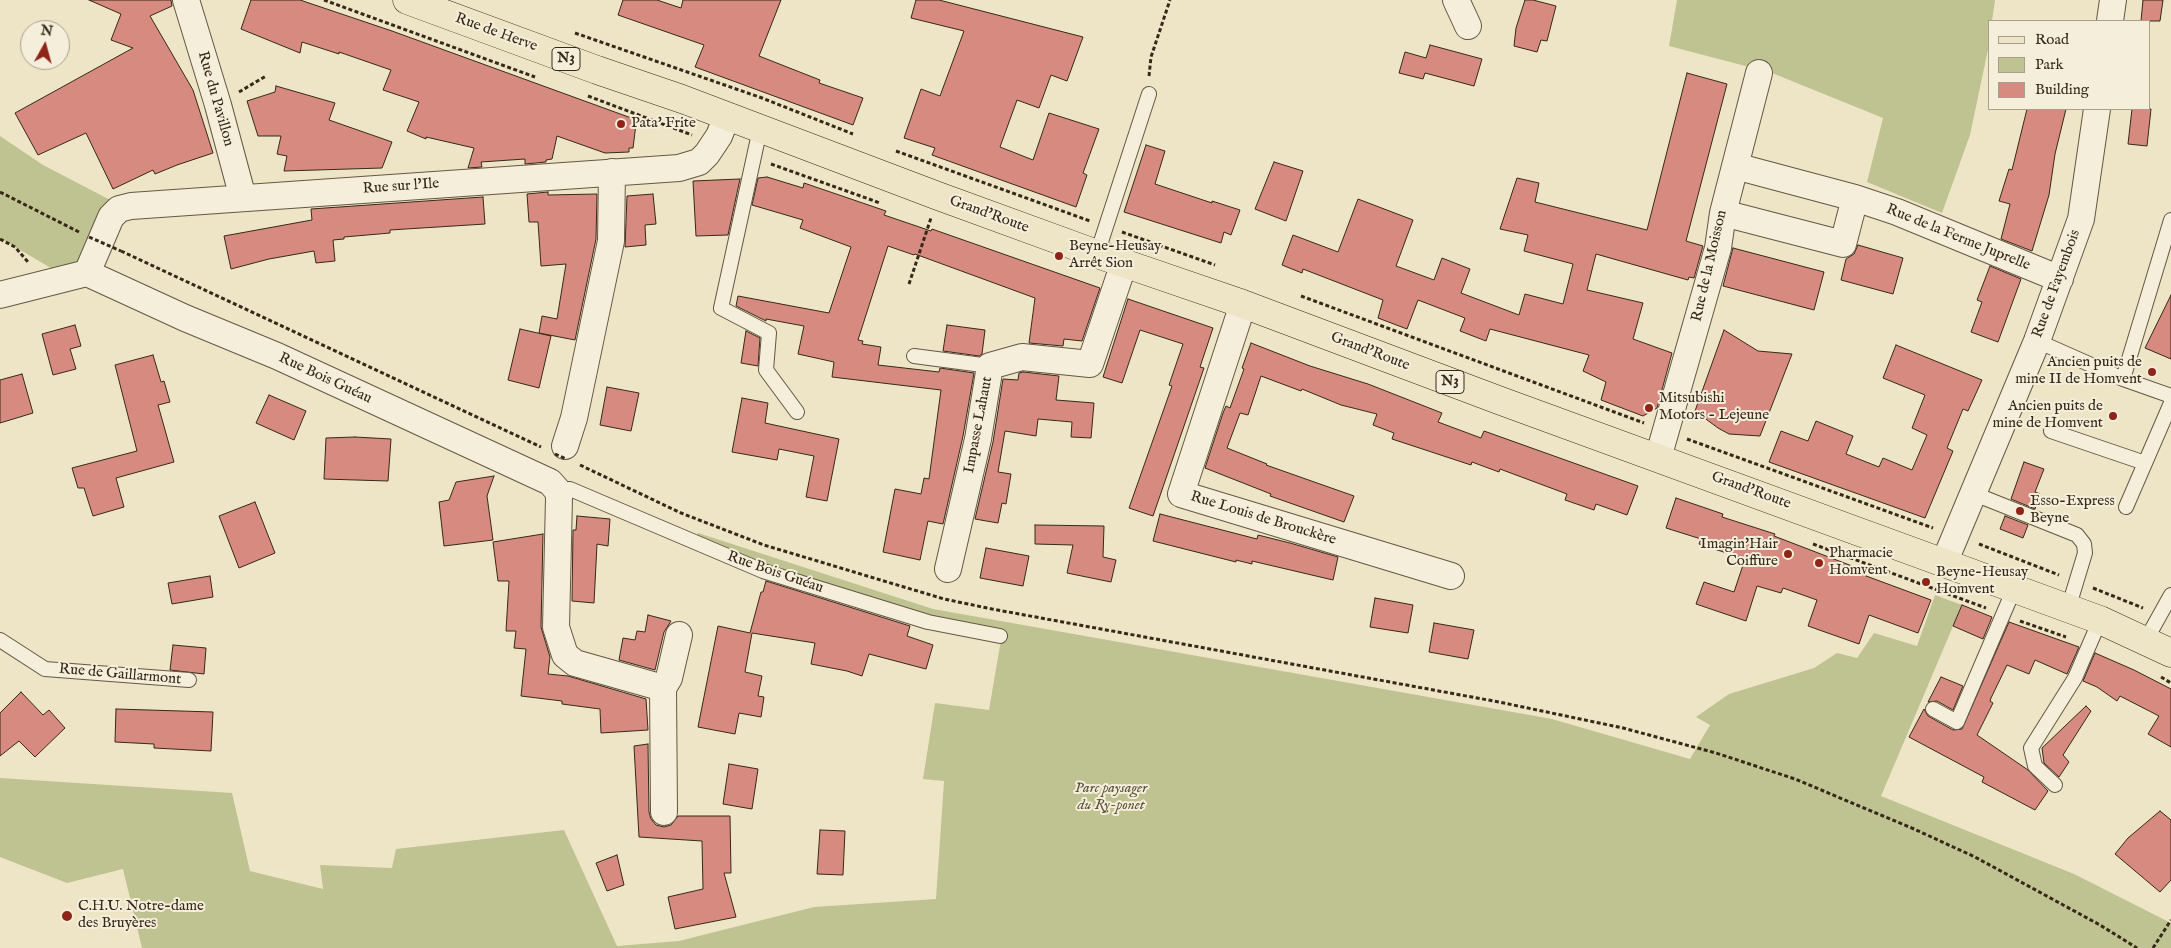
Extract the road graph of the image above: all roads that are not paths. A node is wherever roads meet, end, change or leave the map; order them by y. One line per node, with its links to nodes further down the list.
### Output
1 (186, 0): 14 (street, Rue du Pavillon)
2 (407, 0): 10 (main road, Rue de Herve / N3)
3 (1456, 0): 6 (street)
4 (2113, 0): 5 (street)
5 (2110, 20)
6 (1468, 26)
7 (1759, 73): 12 (street, Rue de la Moisson)
8 (1150, 94): 18 (lane)
9 (2097, 110): 21 (street, Rue de Fayembois)
10 (727, 116): 11 (main road, Grand'Route / N3); 13 (street, Rue sur l'Ile)
11 (760, 129): 18 (main road, Grand'Route / N3); 30 (lane)
12 (1735, 166): 15 (street, Rue de la Ferme Juprelle); 16 (street, Rue de la Moisson)
13 (612, 172): 14 (street, Rue sur l'Ile); 32 (street)
14 (243, 198): 20 (street, Rue sur l'Ile)
15 (1856, 198): 16 (street); 21 (street, Rue de la Ferme Juprelle)
16 (1723, 212): 33 (street, Rue de la Moisson)
17 (2171, 220): 27 (lane)
18 (1097, 254): 19 (main road, Grand'Route / N3)
19 (1124, 263): 23 (main road, Grand'Route / N3); 26 (street, Impasse Lahaut)
20 (87, 273): 22 (street); 35 (street, Rue Bois Guéau)
21 (2060, 279): 24 (street, Rue de Fayembois)
22 (0, 295)
23 (1243, 304): 33 (main road, Grand'Route / N3); 40 (street, Rue Louis de Brouckère)
24 (2037, 341): 27 (lane); 36 (street, Rue de Fayembois)
25 (914, 356): 26 (lane)
26 (990, 366): 39 (street, Impasse Lahaut)
27 (2123, 379): 28 (lane)
28 (2171, 396)
29 (2171, 403): 34 (lane)
30 (797, 412)
31 (2051, 431): 34 (lane)
32 (562, 453)
33 (1658, 458): 38 (main road, Grand'Route / N3)
34 (2145, 463): 37 (lane)
35 (558, 491): 46 (lane, Rue Bois Guéau); 51 (street)
36 (1972, 493): 38 (street, Rue de Fayembois); 43 (lane)
37 (2126, 507)
38 (1944, 563): 41 (main road, Grand'Route / N3)
39 (948, 569)
40 (1451, 576)
41 (2014, 589): 43 (main road, Grand'Route / N3); 52 (lane)
42 (2171, 595): 48 (lane)
43 (2068, 609): 44 (main road, Grand'Route / N3)
44 (2100, 620): 48 (main road, Grand'Route / N3); 53 (lane)
45 (679, 634): 51 (street)
46 (1000, 636)
47 (0, 640): 50 (lane, Rue de Gaillarmont)
48 (2146, 640): 49 (main road, Grand'Route / N3)
49 (2171, 653)
50 (189, 680)
51 (663, 688): 54 (street)
52 (1933, 709)
53 (2055, 786)
54 (664, 812)

